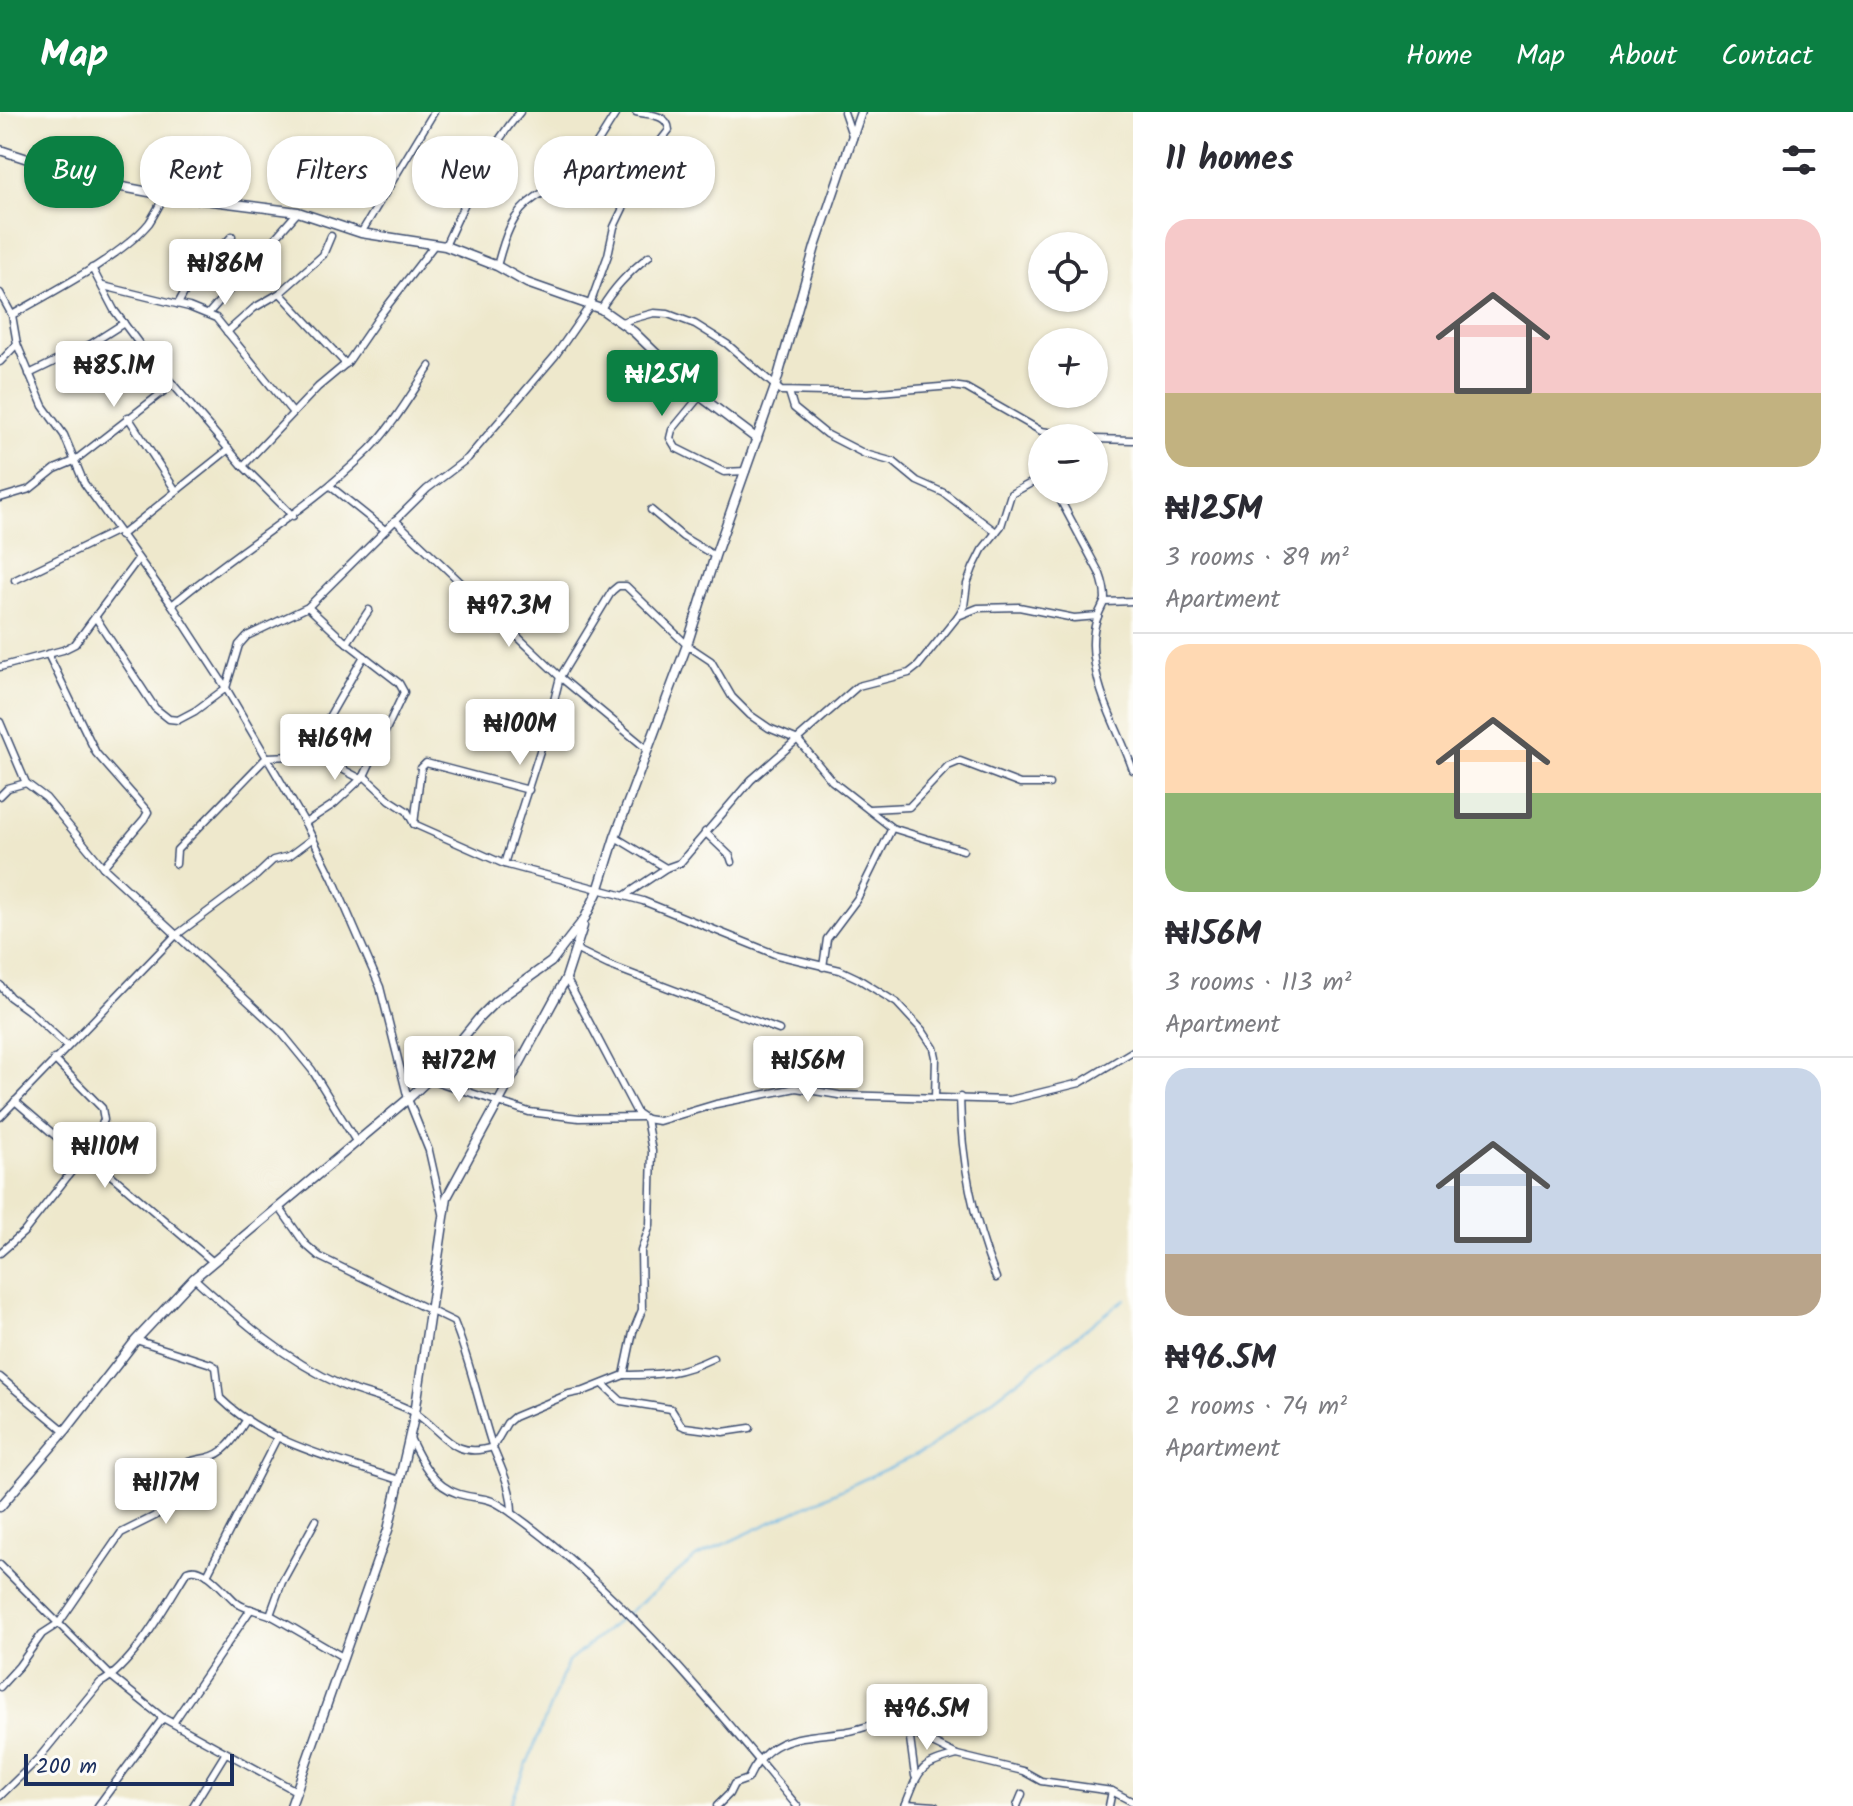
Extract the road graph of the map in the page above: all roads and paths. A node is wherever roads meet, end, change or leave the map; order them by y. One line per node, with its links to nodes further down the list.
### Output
1 (434, 112): 13 (street)
2 (520, 112): 16 (street)
3 (617, 112): 18 (street)
4 (636, 112): 24 (street)
5 (844, 112): 7 (street)
6 (861, 112): 7 (street)
7 (853, 138): 37 (street)
8 (0, 150): 9 (street)
9 (140, 190)
10 (251, 206): 12 (street)
11 (157, 208): 19 (street)
12 (298, 212): 13 (street); 26 (street)
13 (361, 233): 16 (street)
14 (232, 236): 23 (street)
15 (331, 236): 22 (street)
16 (440, 245): 18 (street); 33 (street)
17 (649, 256): 25 (street)
18 (497, 266): 24 (street)
19 (92, 268): 20 (street); 27 (street)
20 (102, 285): 23 (street); 29 (street)
21 (0, 293): 27 (street)
22 (280, 293): 30 (street); 33 (street)
23 (178, 304): 26 (street)
24 (589, 307): 25 (street); 57 (street)
25 (601, 309): 28 (street)
26 (208, 314): 30 (street)
27 (12, 315): 31 (street)
28 (621, 322): 37 (street); 39 (street)
29 (124, 323): 35 (street); 36 (street)
30 (227, 332): 40 (street)
31 (17, 344): 32 (street); 35 (street)
32 (0, 362)
33 (346, 364): 40 (street)
34 (430, 366): 51 (street)
35 (29, 374): 47 (street)
36 (173, 384): 41 (street); 46 (street)
37 (775, 387): 38 (street); 43 (street)
38 (789, 392): 42 (street); 59 (street)
39 (700, 396): 43 (street); 49 (street)
40 (293, 413): 48 (street)
41 (128, 417): 47 (street); 52 (street)
42 (1028, 426)
43 (757, 439): 49 (street)
44 (1108, 439): 45 (street)
45 (1133, 440)
46 (229, 453): 48 (street); 52 (street)
47 (74, 461): 53 (street); 60 (street)
48 (243, 466): 56 (street)
49 (746, 471): 61 (street)
50 (1028, 485): 59 (street)
51 (330, 486): 56 (street); 58 (street)
52 (176, 491): 60 (street)
53 (0, 498)
54 (1062, 504): 65 (street)
55 (651, 510): 61 (street)
56 (293, 516): 66 (street)
57 (395, 520): 58 (street); 77 (street)
58 (385, 530): 67 (street)
59 (996, 532): 69 (street)
60 (118, 533): 62 (street); 63 (street)
61 (715, 556): 73 (street)
62 (138, 559): 66 (street); 71 (street)
63 (15, 580)
64 (1133, 601): 65 (street)
65 (1105, 602): 70 (street)
66 (172, 605): 78 (street)
67 (308, 607): 72 (street); 78 (street)
68 (369, 610): 72 (street)
69 (958, 616): 70 (street); 80 (street)
70 (1098, 616): 84 (street)
71 (96, 618): 74 (street); 78 (street)
72 (347, 643): 75 (street)
73 (687, 645): 77 (street); 80 (street); 81 (street)
74 (48, 654): 76 (street); 101 (street)
75 (364, 656): 82 (street); 85 (street)
76 (0, 667)
77 (560, 677): 81 (street); 88 (street)
78 (226, 688): 83 (street)
79 (0, 722): 86 (street)
80 (798, 740): 90 (street); 94 (street)
81 (647, 749): 95 (street)
82 (318, 755): 83 (street); 85 (street)
83 (267, 757): 91 (street); 99 (street)
84 (1133, 770)
85 (362, 778): 91 (street); 92 (street)
86 (26, 783): 89 (street); 101 (street)
87 (1049, 784): 90 (street)
88 (529, 790): 92 (street); 100 (street)
89 (0, 796)
90 (869, 809): 93 (street)
91 (305, 823): 96 (street)
92 (414, 824): 100 (street)
93 (892, 828): 97 (street); 108 (street)
94 (705, 832): 98 (street); 102 (street)
95 (615, 837): 102 (street); 103 (street)
96 (313, 838): 106 (street); 118 (street)
97 (963, 850)
98 (732, 862)
99 (176, 864)
100 (504, 864): 103 (street)
101 (103, 867): 106 (street)
102 (666, 868): 104 (street)
103 (598, 891): 104 (street); 105 (street)
104 (624, 896): 108 (street)
105 (585, 918): 107 (street); 115 (street)
106 (175, 936): 112 (street); 123 (street)
107 (575, 949): 109 (street); 111 (street)
108 (823, 967): 117 (street)
109 (566, 978): 119 (street); 122 (street)
110 (0, 985): 112 (street)
111 (779, 1030)
112 (67, 1046): 114 (street)
113 (1133, 1051): 116 (street)
114 (54, 1059): 120 (street); 124 (street)
115 (429, 1079): 118 (street); 119 (street)
116 (960, 1097): 117 (street); 130 (street)
117 (935, 1098): 122 (street)
118 (408, 1099): 123 (street); 126 (street)
119 (498, 1100): 122 (street); 126 (street)
120 (15, 1101): 121 (street); 124 (street)
121 (0, 1117)
122 (644, 1118): 134 (street)
123 (357, 1143): 125 (street)
124 (81, 1158): 127 (street); 128 (street)
125 (279, 1207): 128 (street); 131 (street)
126 (443, 1213): 131 (street)
127 (0, 1253)
128 (212, 1261): 129 (street)
129 (194, 1278): 132 (street); 137 (street)
130 (996, 1278)
131 (429, 1308): 137 (street); 143 (street)
132 (136, 1340): 138 (street); 140 (street)
133 (713, 1358): 134 (street)
134 (624, 1375): 136 (street)
135 (0, 1377): 140 (street)
136 (603, 1384): 139 (street); 143 (street)
137 (415, 1413): 142 (street); 143 (street)
138 (247, 1419): 141 (street); 152 (street)
139 (750, 1428)
140 (65, 1431): 145 (street)
141 (278, 1436): 144 (street); 149 (street)
142 (409, 1436): 144 (street); 146 (street)
143 (493, 1447): 146 (street)
144 (399, 1480): 153 (street)
145 (0, 1507)
146 (512, 1513): 161 (street)
147 (316, 1520): 151 (street)
148 (1, 1569): 152 (street)
149 (207, 1575): 150 (street); 154 (street)
150 (251, 1609): 151 (street); 157 (street)
151 (270, 1615): 153 (street)
152 (59, 1623): 154 (street); 155 (street)
153 (343, 1657): 163 (street)
154 (112, 1677): 156 (street); 166 (street)
155 (0, 1687)
156 (163, 1718): 157 (street); 169 (street)
157 (173, 1723): 159 (street)
158 (909, 1731): 160 (street); 161 (street); 162 (street)
159 (225, 1754): 163 (street); 170 (street)
160 (957, 1755): 162 (street); 164 (street)
161 (756, 1760): 172 (street); 173 (street)
162 (915, 1776): 168 (street)
163 (296, 1791): 171 (street)
164 (1112, 1791): 167 (street); 176 (street)
165 (1022, 1794): 175 (street)
166 (0, 1796)
167 (1133, 1802)
168 (905, 1805): 174 (street)
169 (98, 1806)
170 (193, 1806)
171 (291, 1806)
172 (717, 1806)
173 (797, 1806)
174 (935, 1806)
175 (1017, 1806)
176 (1109, 1806)

